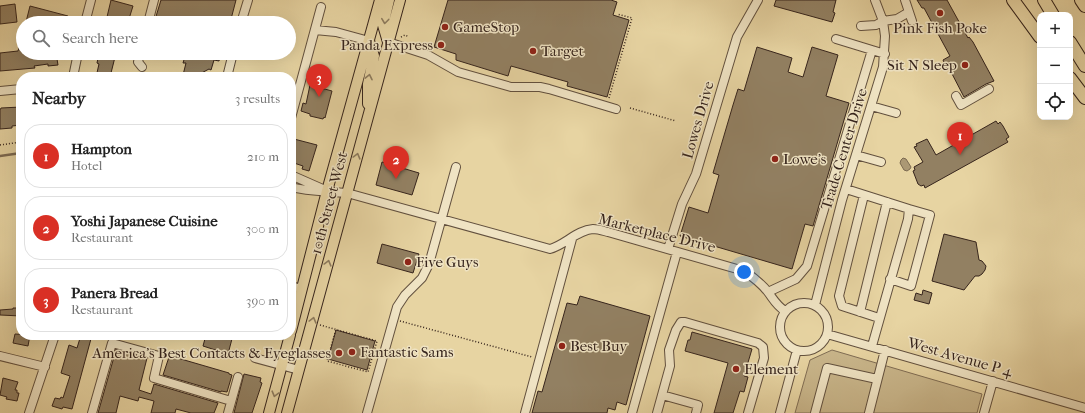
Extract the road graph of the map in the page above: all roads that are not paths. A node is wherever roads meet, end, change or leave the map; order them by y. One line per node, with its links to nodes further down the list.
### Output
1 (90, 0): 17 (street)
2 (154, 0): 18 (street)
3 (248, 0): 19 (street)
4 (380, 0): 26 (main road, 10th Street West)
5 (390, 0): 27 (main road, one-way to 27)
6 (400, 0): 27 (main road, 10th Street West)
7 (758, 0): 62 (street, Lowes Drive)
8 (875, 0): 20 (street, Trade Center Drive)
9 (905, 0): 15 (street)
10 (1013, 0): 24 (highway)
11 (1044, 0): 16 (highway)
12 (1081, 0): 13 (highway)
13 (1085, 6)
14 (321, 7): 23 (street)
15 (909, 12): 20 (street); 21 (street)
16 (1051, 12)
17 (87, 16)
18 (150, 16)
19 (243, 16)
20 (883, 21): 22 (street); 30 (street, Trade Center Drive)
21 (912, 21)
22 (861, 26)
23 (315, 30): 26 (street); 44 (street)
24 (1037, 33)
25 (836, 39): 29 (street)
26 (369, 40): 48 (main road, one-way to 26); 55 (main road, 10th Street West)
27 (388, 42): 46 (street); 48 (main road, 10th Street West)
28 (1073, 47): 34 (highway)
29 (872, 50): 30 (street); 67 (street)
30 (885, 54): 45 (street, Trade Center Drive)
31 (77, 60): 36 (street)
32 (138, 60): 35 (street)
33 (231, 60): 37 (street)
34 (1085, 66)
35 (142, 67)
36 (74, 72)
37 (227, 72)
38 (1073, 82): 43 (highway)
39 (16, 89): 41 (street)
40 (989, 89): 42 (street)
41 (0, 91)
42 (956, 96)
43 (1085, 98)
44 (296, 100)
45 (871, 106): 47 (street); 49 (street, Trade Center Drive)
46 (616, 109)
47 (896, 113)
48 (369, 114): 56 (main road, 10th Street West, one-way to 48)
49 (856, 155): 50 (street); 54 (street, Trade Center Drive)
50 (881, 162)
51 (456, 167): 60 (street)
52 (296, 177): 55 (street)
53 (296, 188): 55 (street)
54 (846, 189): 57 (street); 68 (street, Trade Center Drive)
55 (327, 191): 56 (street, Marketplace Drive); 66 (main road, 10th Street West)
56 (347, 193): 60 (street, Marketplace Drive); 83 (main road, 10th Street West, one-way to 56)
57 (864, 195): 58 (street); 71 (street)
58 (887, 202): 59 (street); 71 (street)
59 (909, 209): 64 (street); 64 (street)
60 (441, 219): 61 (street, Marketplace Drive); 95 (street)
61 (572, 239): 62 (street, Marketplace Drive); 96 (street)
62 (668, 249): 63 (street, Marketplace Drive)
63 (677, 252): 67 (street, Marketplace Drive); 97 (street)
64 (890, 279): 72 (street)
65 (296, 287): 66 (street)
66 (302, 289): 70 (main road, 10th Street West)
67 (768, 292): 69 (street, Marketplace Drive)
68 (815, 305): 69 (street); 73 (street)
69 (786, 311): 77 (street)
70 (296, 312)
71 (860, 312): 72 (street)
72 (879, 318): 76 (street)
73 (827, 334): 76 (street, West Avenue P 4); 77 (street)
74 (53, 340): 82 (street)
75 (289, 340): 81 (main road)
76 (872, 346): 78 (street, West Avenue P 4)
77 (797, 350): 101 (street)
78 (885, 350): 85 (street); 86 (street, West Avenue P 4)
79 (0, 356): 82 (street)
80 (255, 358): 81 (street)
81 (282, 366): 83 (street); 93 (main road, one-way to 93)
82 (45, 367): 90 (street)
83 (299, 370): 94 (main road, 10th Street West)
84 (238, 377): 88 (street)
85 (877, 379): 102 (street); 103 (street)
86 (993, 381): 89 (street, West Avenue P 4); 104 (street)
87 (662, 395): 98 (street); 99 (street); 100 (street)
88 (231, 401): 91 (street); 92 (street)
89 (1085, 408)
90 (29, 413)
91 (92, 413)
92 (228, 413)
93 (269, 413)
94 (287, 413)
95 (367, 413)
96 (525, 413)
97 (632, 413)
98 (657, 413)
99 (696, 413)
100 (748, 413)
101 (780, 413)
102 (815, 413)
103 (869, 413)
104 (984, 413)

